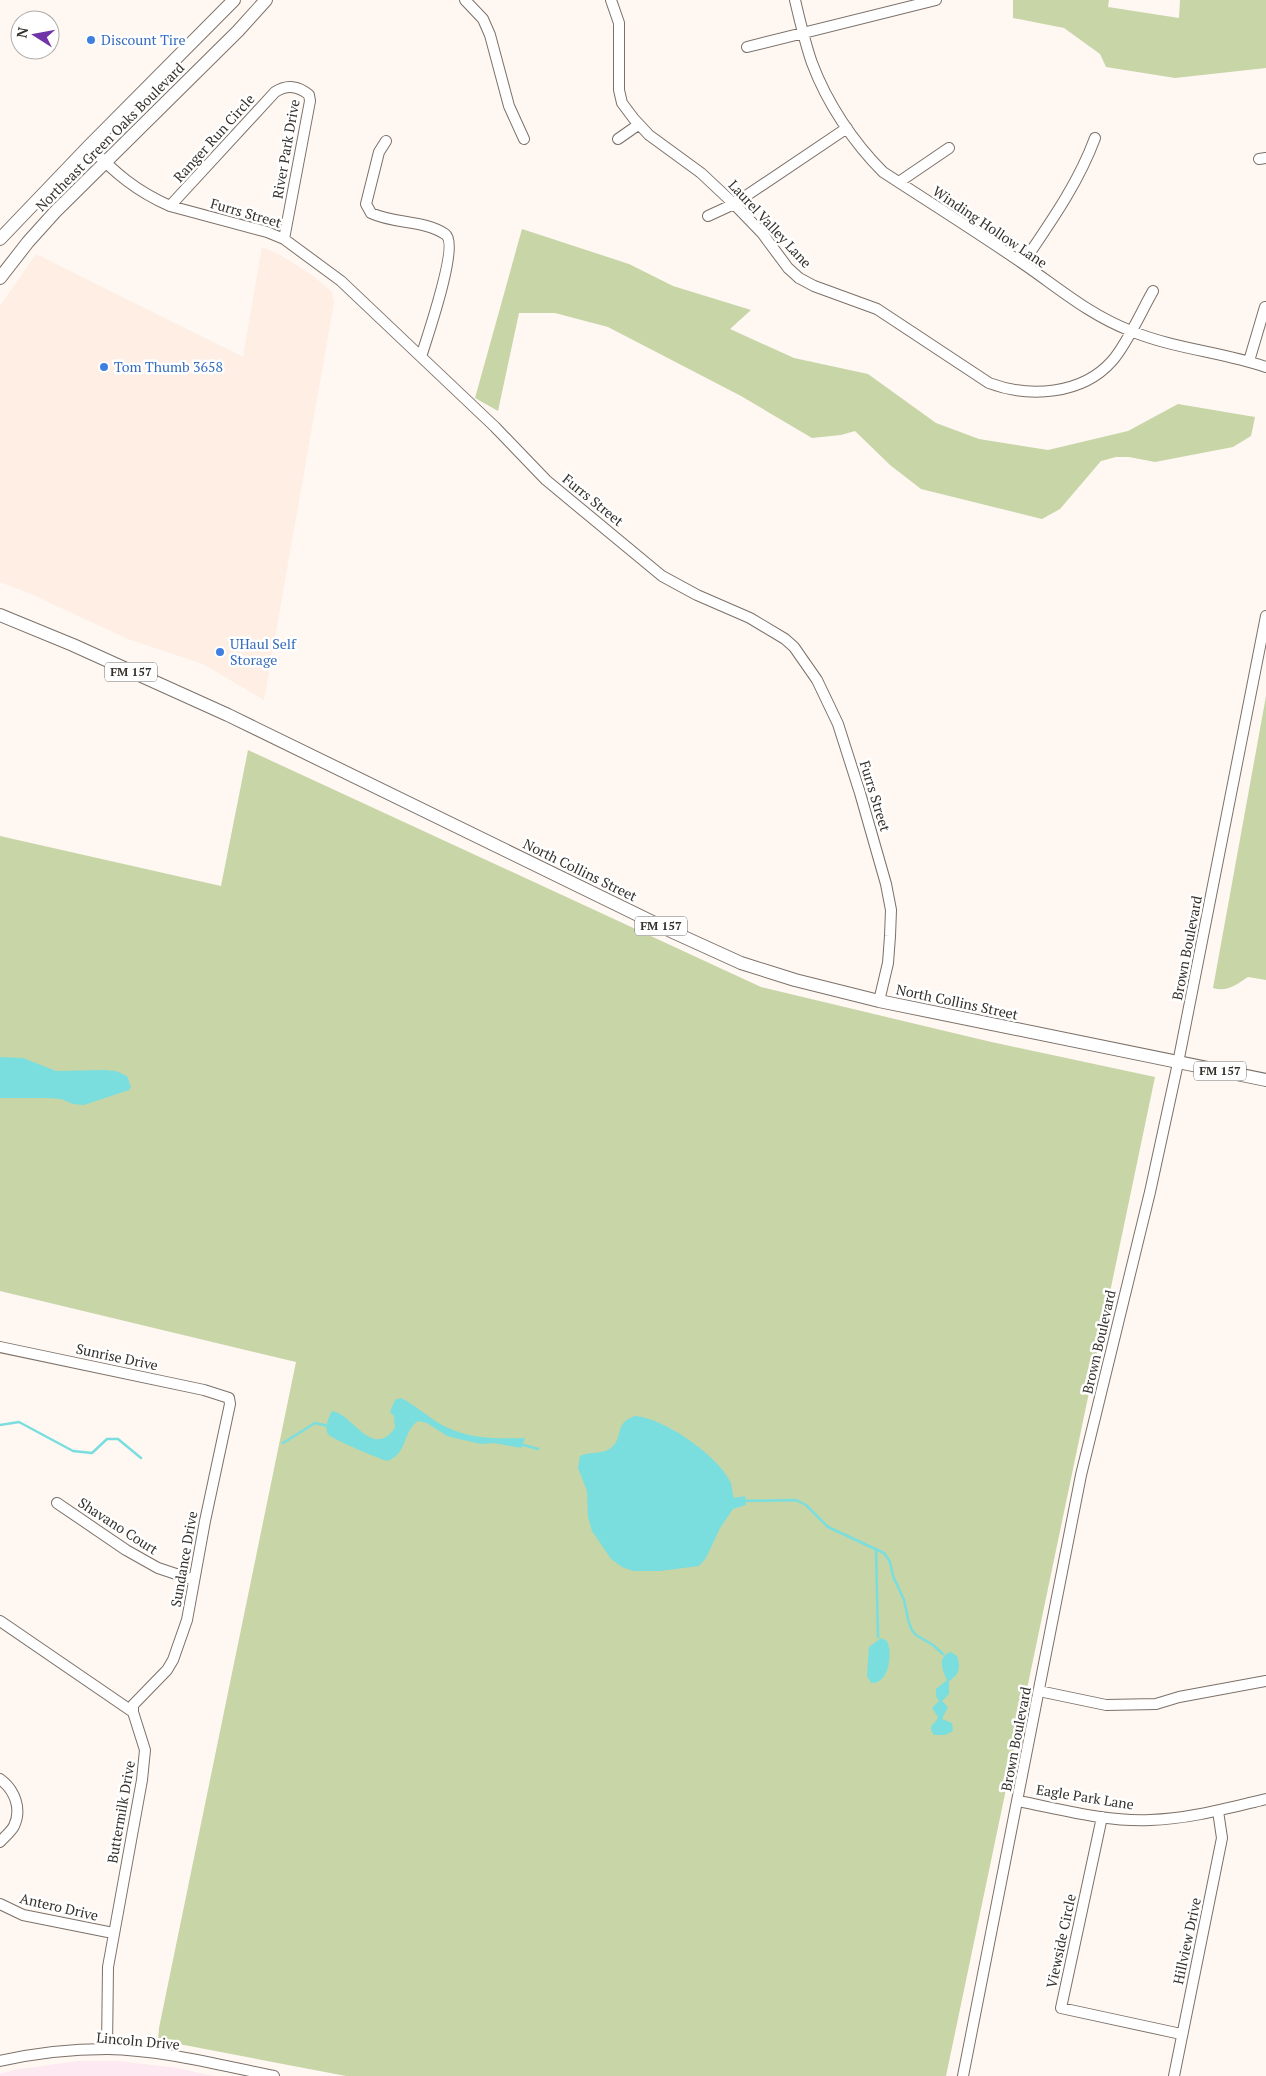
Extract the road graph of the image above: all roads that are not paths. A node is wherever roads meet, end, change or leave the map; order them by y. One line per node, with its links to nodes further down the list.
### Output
1 (234, 0): 16 (main road, Northeast Green Oaks Boulevard)
2 (266, 0): 18 (main road, Northeast Green Oaks Boulevard)
3 (465, 0): 13 (street)
4 (611, 0): 10 (street, Laurel Valley Lane)
5 (795, 0): 7 (street, Winding Hollow Lane)
6 (936, 0): 7 (street)
7 (803, 33): 8 (street); 11 (street, Winding Hollow Lane)
8 (747, 46)
9 (279, 89): 21 (street, Ranger Run Circle); 24 (street, River Park Drive)
10 (638, 124): 14 (street); 20 (street, Laurel Valley Lane)
11 (847, 128): 19 (street, Winding Hollow Lane); 20 (street)
12 (1095, 138): 25 (street)
13 (524, 139)
14 (618, 139)
15 (386, 141): 30 (street)
16 (89, 146): 18 (street, Furrs Street); 23 (main road, Northeast Green Oaks Boulevard)
17 (949, 148): 19 (street)
18 (105, 163): 21 (street, Furrs Street); 26 (main road, Northeast Green Oaks Boulevard)
19 (899, 182): 25 (street, Winding Hollow Lane)
20 (734, 204): 22 (street); 29 (street, Laurel Valley Lane)
21 (170, 206): 24 (street, Furrs Street)
22 (708, 216)
23 (0, 239)
24 (284, 239): 30 (street, Furrs Street)
25 (1022, 264): 29 (street, Winding Hollow Lane)
26 (0, 278)
27 (1153, 291): 29 (street, Laurel Valley Lane)
28 (1265, 307): 31 (street)
29 (1130, 331): 31 (street, Winding Hollow Lane)
30 (421, 357): 35 (street, Furrs Street)
31 (1249, 361): 32 (street, Winding Hollow Lane)
32 (1266, 367)
33 (0, 615): 35 (main road, North Collins Street / FM 157)
34 (1266, 616): 36 (street, Brown Boulevard)
35 (879, 1001): 36 (main road, North Collins Street / FM 157)
36 (1178, 1063): 37 (main road, North Collins Street / FM 157); 44 (street, Brown Boulevard)
37 (1266, 1080)
38 (0, 1347): 39 (street, Sunrise Drive)
39 (226, 1397): 41 (street, Sundance Drive)
40 (57, 1503): 41 (street, Shavano Court)
41 (194, 1580): 45 (street, Sundance Drive)
42 (0, 1621): 45 (street)
43 (1266, 1682): 44 (street)
44 (1039, 1691): 48 (street, Brown Boulevard)
45 (133, 1712): 53 (street, Buttermilk Drive)
46 (0, 1779): 51 (street)
47 (1266, 1799): 49 (street, Eagle Park Lane)
48 (1018, 1801): 50 (street, Eagle Park Lane); 58 (street, Brown Boulevard)
49 (1218, 1811): 50 (street, Eagle Park Lane); 54 (street, Hillview Drive)
50 (1102, 1817): 54 (street, Viewside Circle)
51 (0, 1842)
52 (0, 1904): 53 (street, Antero Drive)
53 (113, 1933): 55 (street, Buttermilk Drive)
54 (1182, 2034): 59 (street, Hillview Drive)
55 (107, 2050): 56 (street, Lincoln Drive); 57 (street, Lincoln Drive)
56 (0, 2061)
57 (274, 2076)
58 (962, 2076)
59 (1174, 2076)

